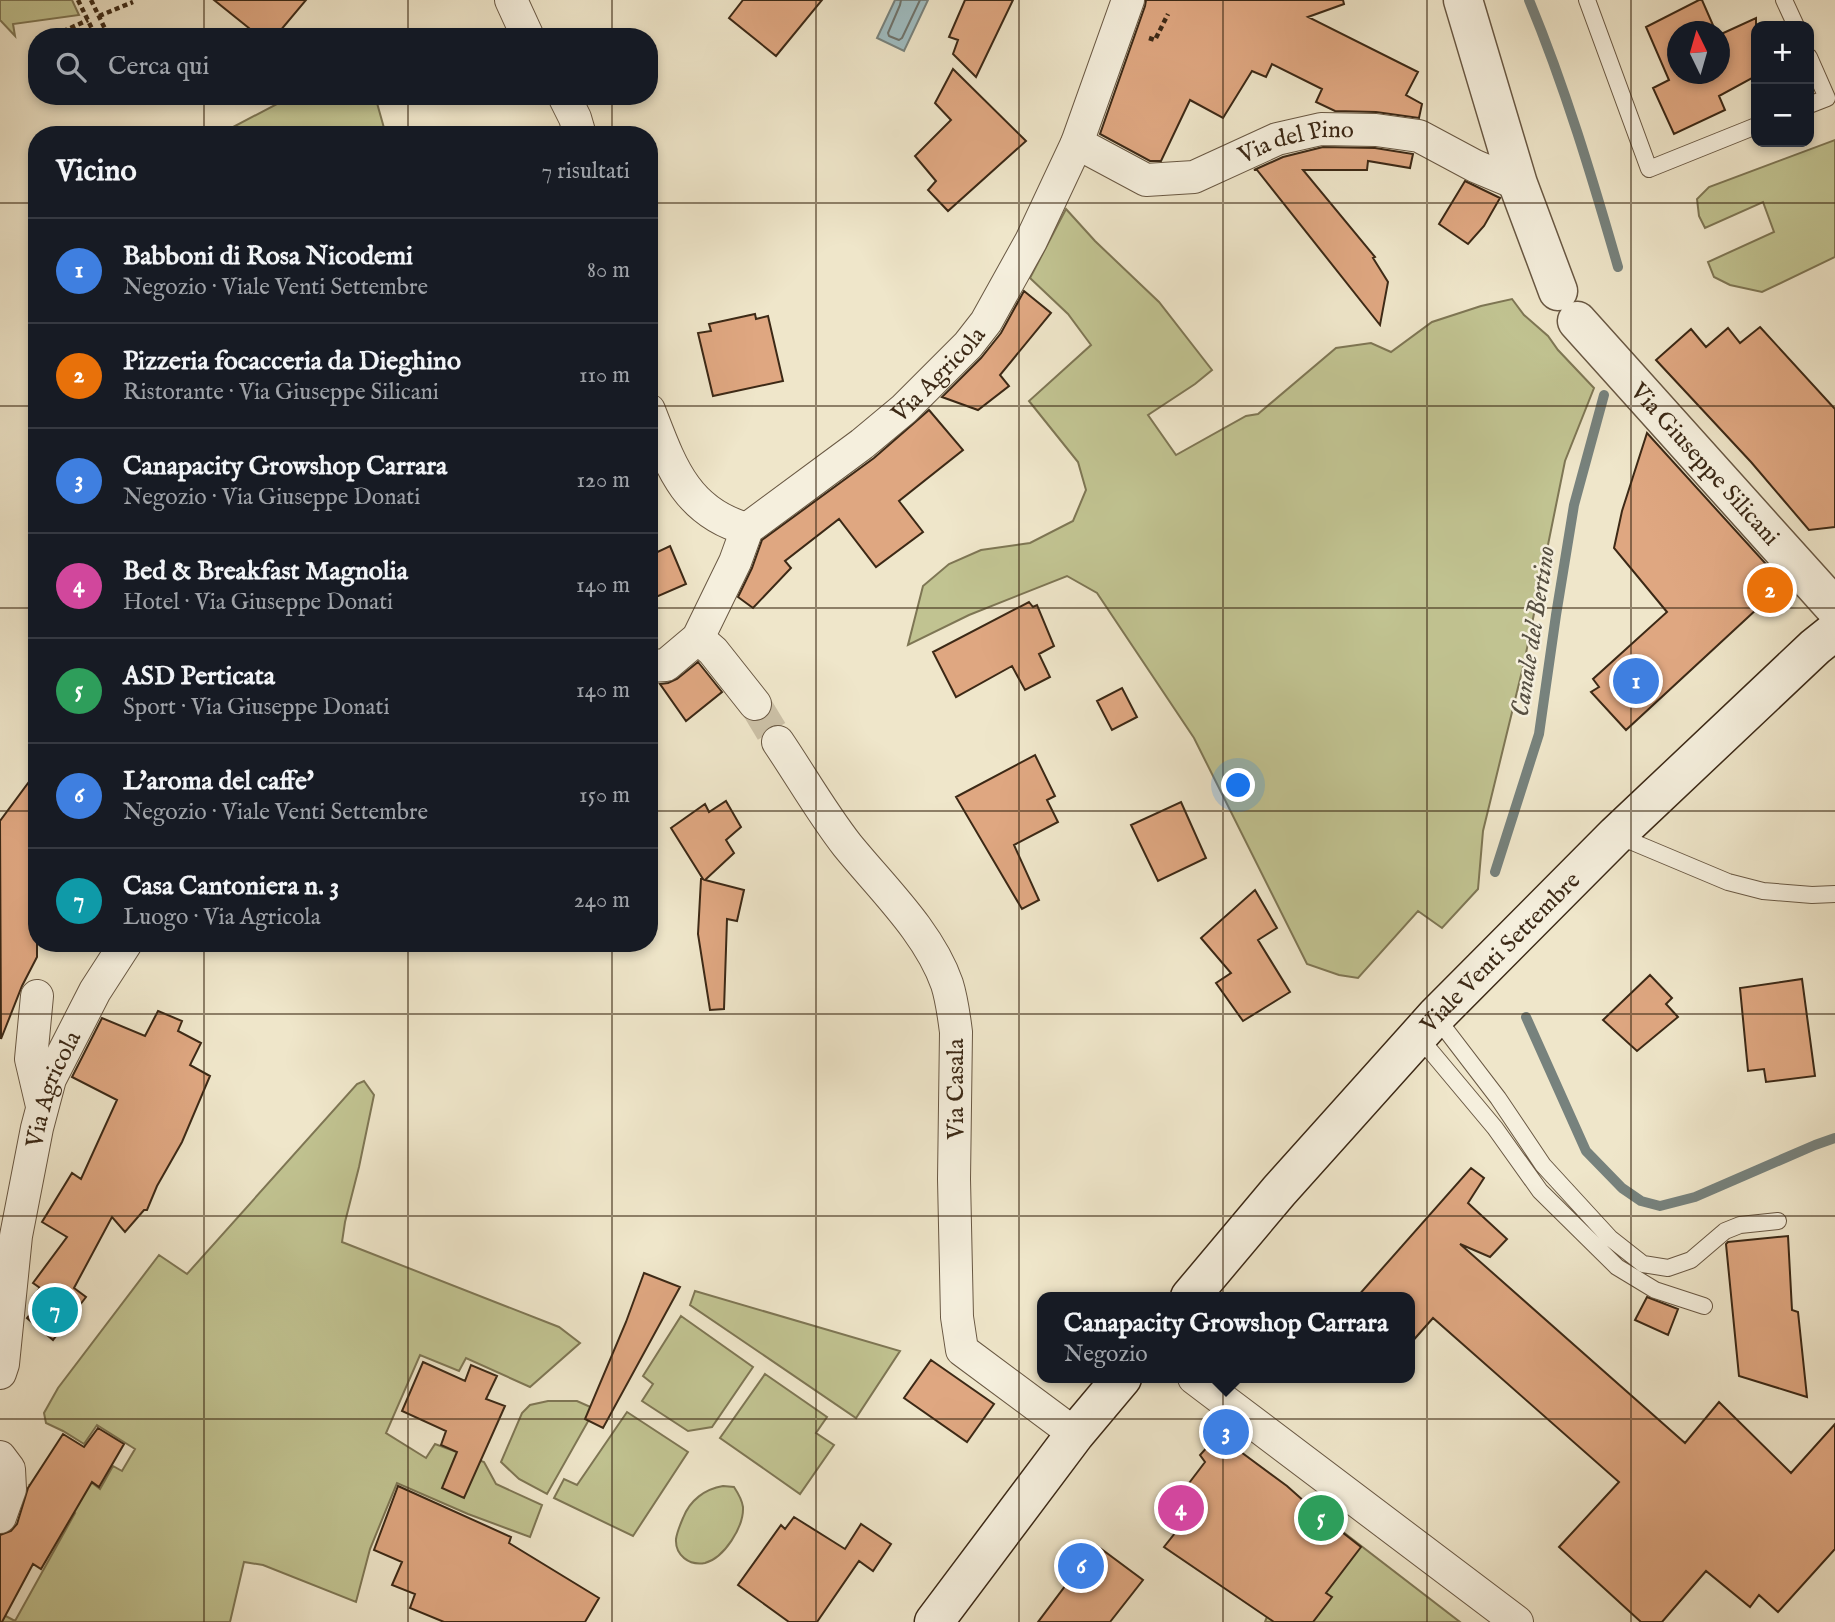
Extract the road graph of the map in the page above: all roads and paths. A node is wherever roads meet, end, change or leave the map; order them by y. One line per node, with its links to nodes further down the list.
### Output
1 (78, 0): 10 (path)
2 (91, 0): 9 (path)
3 (511, 0): 15 (street)
4 (1128, 0): 21 (street, Via Agricola)
5 (1464, 0): 22 (main road, Via Giuseppe Silicani)
6 (1587, 0): 20 (lane)
7 (1784, 0): 11 (lane)
8 (133, 2): 9 (path)
9 (99, 16): 14 (path)
10 (88, 20): 12 (path); 13 (path)
11 (1794, 21)
12 (69, 28)
13 (92, 28)
14 (105, 28)
15 (524, 28)
16 (1814, 68): 17 (lane)
17 (1814, 103)
18 (568, 105): 19 (street)
19 (577, 126)
20 (1751, 129)
21 (1077, 143): 22 (street, Via del Pino); 24 (street, Via Agricola)
22 (1518, 184): 25 (main road, Via Giuseppe Silicani)
23 (658, 433): 24 (street)
24 (747, 529): 27 (street)
25 (1835, 608)
26 (1835, 631): 31 (main road, Viale Venti Settembre)
27 (698, 638): 28 (street); 29 (street)
28 (658, 665)
29 (755, 705)
30 (778, 742): 44 (street, Via Casala)
31 (1616, 835): 32 (lane); 35 (main road, Viale Venti Settembre)
32 (1835, 894)
33 (120, 952): 36 (street, Via Agricola)
34 (37, 996): 36 (street)
35 (1427, 1026): 37 (lane); 39 (main road, Viale Venti Settembre); 40 (lane)
36 (41, 1122): 38 (street, Via Agricola)
37 (1779, 1221)
38 (8, 1236): 41 (street, Via Agricola)
39 (1194, 1292)
40 (1704, 1306)
41 (0, 1373)
42 (1118, 1383): 44 (main road)
43 (1201, 1383): 48 (street)
44 (1075, 1434): 47 (main road)
45 (0, 1457): 46 (street)
46 (0, 1517)
47 (934, 1622)
48 (1517, 1622)

